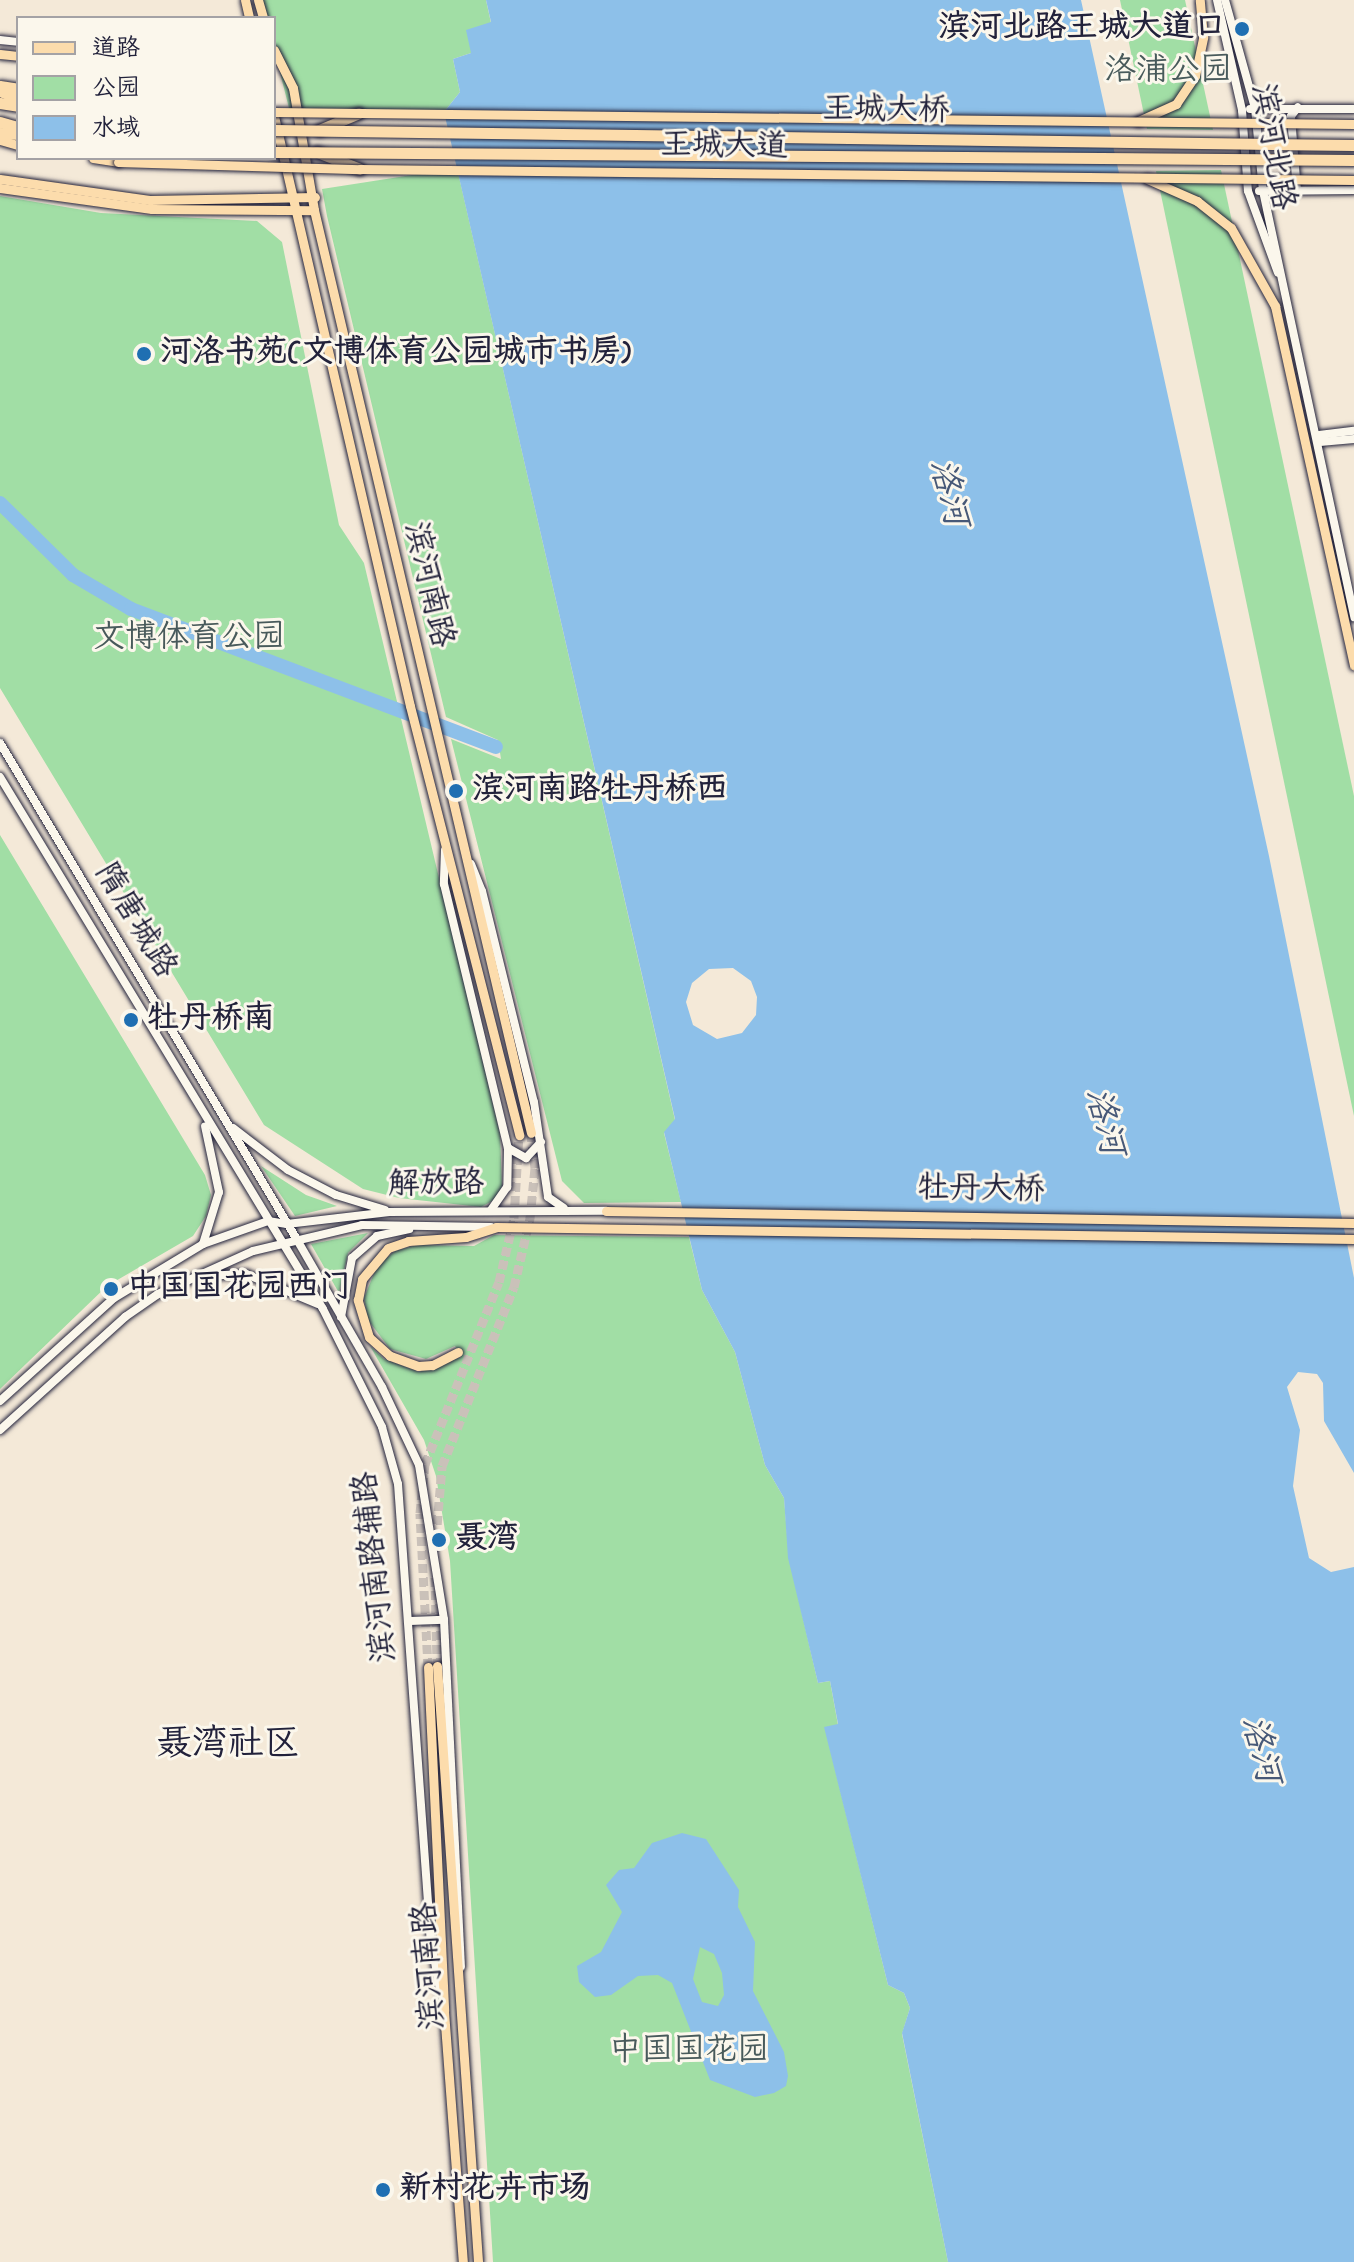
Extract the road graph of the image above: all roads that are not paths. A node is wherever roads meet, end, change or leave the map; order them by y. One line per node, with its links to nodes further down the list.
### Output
1 (1200, 0): 12 (main road)
2 (1217, 0): 8 (main road, 滨河北路)
3 (1225, 0): 6 (main road, 滨河北路)
4 (278, 68): 30 (main road, 滨河南路)
5 (1298, 107): 6 (main road); 7 (main road); 29 (main road)
6 (1255, 108): 8 (main road); 28 (main road, 滨河北路)
7 (1354, 109)
8 (1242, 110): 27 (main road, 滨河北路)
9 (359, 112): 10 (main road, bridge); 12 (main road, bridge); 15 (highway, bridge)
10 (276, 114)
11 (276, 122): 31 (main road, 滨河南路)
12 (1134, 123): 13 (main road, bridge)
13 (1354, 124)
14 (276, 130): 15 (highway, 王城大桥, bridge)
15 (319, 130): 16 (highway, 王城大桥, bridge)
16 (1354, 145)
17 (276, 152): 18 (highway, 王城大桥, bridge)
18 (317, 152): 20 (highway, 王城大桥, bridge); 21 (highway, bridge)
19 (106, 160): 21 (main road, 王城大道, bridge)
20 (1354, 160)
21 (360, 169): 23 (main road, 王城大道, bridge)
22 (0, 179): 31 (main road)
23 (1147, 179): 24 (main road, 王城大道, bridge); 39 (main road)
24 (1354, 180)
25 (0, 188): 33 (main road)
26 (1354, 190): 29 (main road)
27 (1248, 191): 28 (main road); 34 (main road, 滨河北路)
28 (1263, 191): 29 (main road); 34 (main road, 滨河北路)
29 (1297, 191)
30 (315, 197): 31 (main road); 32 (main road, 滨河南路)
31 (294, 199): 33 (main road, 滨河南路)
32 (314, 210): 33 (main road); 42 (main road, 滨河南路)
33 (296, 211): 43 (main road, 滨河南路)
34 (1289, 300): 36 (main road, 滨河北路)
35 (1354, 431): 36 (main road)
36 (1320, 438): 37 (main road); 38 (main road, 滨河北路)
37 (1354, 439)
38 (1354, 617)
39 (1354, 665)
40 (0, 743): 45 (main road, 隋唐城路)
41 (0, 777): 44 (main road, 隋唐城路)
42 (460, 838): 46 (main road, 滨河南路); 48 (main road)
43 (445, 842): 47 (main road, 滨河南路); 49 (main road)
44 (204, 1117): 54 (main road, 滨河南路辅路); 63 (main road)
45 (227, 1123): 53 (main road); 56 (main road, 滨河南路辅路)
46 (531, 1133)
47 (519, 1135)
48 (542, 1142): 49 (main road); 51 (main road)
49 (508, 1148): 50 (main road)
50 (491, 1210): 51 (main road, 解放路); 53 (main road, 解放路)
51 (573, 1211): 52 (main road, 解放路)
52 (606, 1211): 55 (main road, 牡丹大桥)
53 (389, 1212): 56 (main road, 解放路)
54 (268, 1221): 56 (main road, 解放路); 62 (main road, 滨河南路辅路); 63 (main road)
55 (1354, 1223)
56 (287, 1224): 60 (main road, 滨河南路辅路)
57 (422, 1226): 58 (main road, 解放路); 60 (main road, 解放路); 66 (main road)
58 (496, 1227): 59 (main road, 解放路); 67 (main road)
59 (611, 1227): 61 (main road, 牡丹大桥)
60 (296, 1238): 62 (main road, 解放路); 66 (main road, 滨河南路辅路)
61 (1354, 1239)
62 (280, 1241): 64 (main road, 解放路); 65 (main road, 滨河南路辅路)
63 (203, 1244): 68 (main road)
64 (194, 1277): 65 (main road); 69 (main road, 解放路)
65 (318, 1304): 71 (main road, 滨河南路辅路)
66 (341, 1317): 70 (main road, 滨河南路辅路)
67 (458, 1352)
68 (0, 1401)
69 (0, 1430)
70 (444, 1620): 71 (main road); 72 (main road, 滨河南路辅路)
71 (410, 1621): 73 (main road, 滨河南路辅路)
72 (460, 2008): 73 (main road, 滨河南路); 75 (main road, 滨河南路)
73 (444, 2011): 74 (main road, 滨河南路)
74 (463, 2262)
75 (478, 2262)

